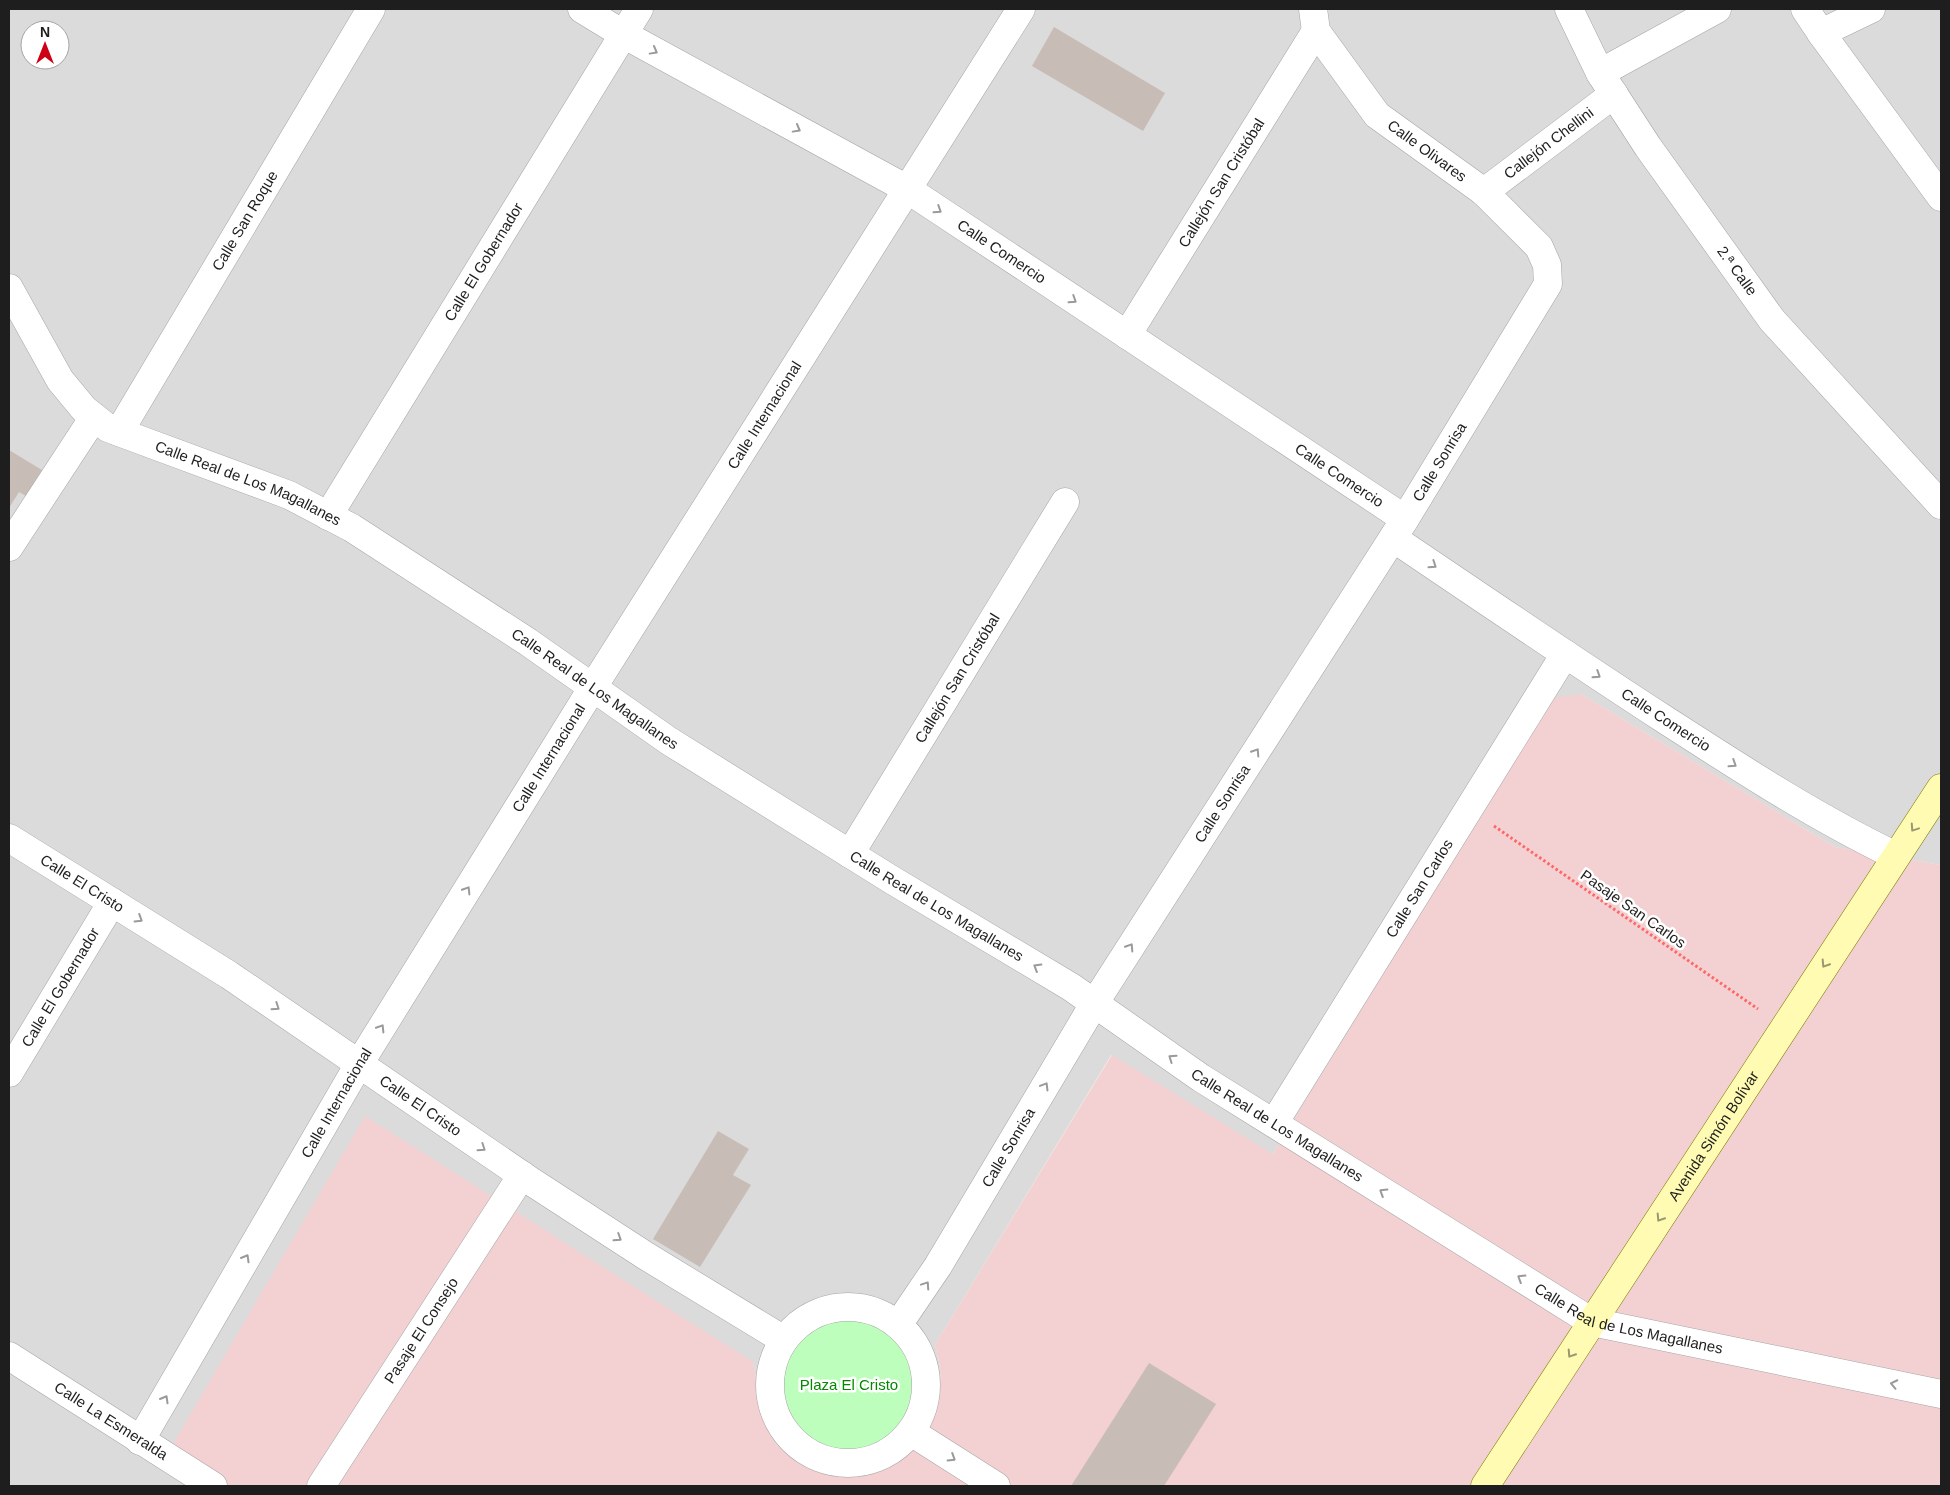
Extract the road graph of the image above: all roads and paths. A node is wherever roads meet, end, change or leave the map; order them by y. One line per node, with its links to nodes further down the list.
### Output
1 (371, 9): 20 (street, Calle San Roque)
2 (582, 9): 11 (street, Calle Comercio)
3 (639, 9): 11 (street, Calle El Gobernador)
4 (1021, 9): 13 (street, Calle Internacional)
5 (1569, 9): 12 (street, 2.ª Calle)
6 (1717, 9): 12 (street, Callejón Chellini)
7 (1805, 9): 10 (street)
8 (1871, 9): 10 (street)
9 (1314, 20): 14 (street, Calle Olivares); 18 (street, Callejón San Cristóbal)
10 (1821, 33): 15 (street)
11 (623, 34): 13 (street, Calle Comercio, one-way to 13); 23 (street, Calle El Gobernador)
12 (1607, 84): 14 (street, Callejón Chellini); 22 (street, 2.ª Calle)
13 (907, 189): 18 (street, Calle Comercio, one-way to 18); 27 (street, Calle Internacional)
14 (1484, 192): 16 (street, Calle Olivares)
15 (1941, 197)
16 (1548, 284): 24 (street, Calle Sonrisa)
17 (9, 288): 19 (street, Calle Real de Los Magallanes)
18 (1127, 335): 24 (street, Calle Comercio)
19 (94, 417): 20 (street, Calle Real de Los Magallanes); 25 (street)
20 (119, 432): 23 (street, Calle Real de Los Magallanes)
21 (1065, 502): 31 (street, Callejón San Cristóbal)
22 (1941, 505)
23 (328, 516): 27 (street, Calle Real de Los Magallanes)
24 (1399, 529): 26 (street, Calle Comercio, one-way to 26); 34 (street, Calle Sonrisa, one-way to 24)
25 (9, 548)
26 (1565, 654): 29 (street, Calle San Carlos); 32 (street, Calle Comercio, one-way to 32)
27 (593, 687): 31 (street, Calle Real de Los Magallanes); 36 (street, Calle Internacional, one-way to 27)
28 (1940, 791): 32 (main road, Avenida Simón Bolívar, one-way to 32)
29 (1469, 809): 35 (path, Pasaje San Carlos); 38 (street, Calle San Carlos)
30 (9, 838): 33 (street, Calle El Cristo)
31 (850, 854): 34 (street, Calle Real de Los Magallanes, one-way to 31)
32 (1896, 856): 35 (main road, Avenida Simón Bolívar, one-way to 35)
33 (112, 902): 36 (street, Calle El Cristo, one-way to 36); 37 (street, Calle El Gobernador)
34 (1094, 1004): 38 (street, Calle Real de Los Magallanes, one-way to 34); 41 (street, Calle Sonrisa, one-way to 34)
35 (1784, 1027): 40 (main road, Avenida Simón Bolívar, one-way to 40)
36 (358, 1064): 39 (street, Calle El Cristo, one-way to 39); 46 (street, Calle Internacional, one-way to 36)
37 (9, 1073)
38 (1274, 1123): 40 (street, Calle Real de Los Magallanes, one-way to 38)
39 (522, 1175): 42 (street, Calle El Cristo, one-way to 42); 48 (street, Pasaje El Consejo)
40 (1592, 1322): 44 (street, Calle Real de Los Magallanes, one-way to 40); 50 (main road, Avenida Simón Bolívar, one-way to 50)
41 (898, 1325): 42 (street); 45 (street)
42 (784, 1340): 45 (street)
43 (9, 1356): 46 (street, Calle La Esmeralda)
44 (1941, 1394)
45 (911, 1432): 49 (street, one-way to 49)
46 (140, 1441): 47 (street, Calle La Esmeralda)
47 (214, 1486)
48 (321, 1486)
49 (996, 1486)
50 (1485, 1486)

